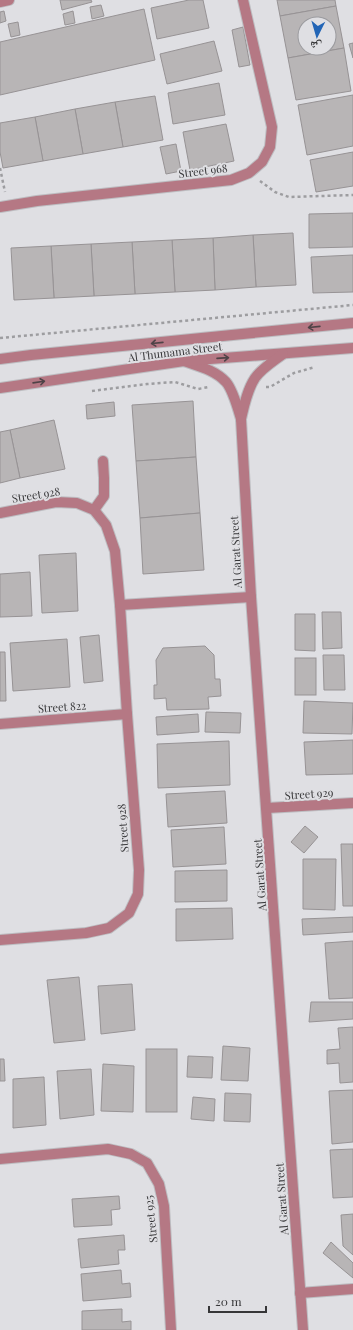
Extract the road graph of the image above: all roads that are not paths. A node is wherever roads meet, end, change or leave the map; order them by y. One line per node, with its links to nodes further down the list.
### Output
1 (9, 0): 3 (street)
2 (243, 0): 4 (street, Street 968)
3 (0, 2)
4 (4, 207)
5 (353, 323): 8 (street, Al Thumama Street, one-way to 8)
6 (353, 348): 7 (street, Al Thumama Street)
7 (283, 354): 9 (street, Al Thumama Street, one-way to 7); 11 (street, Al Garat Street)
8 (0, 359)
9 (184, 361): 10 (street, Al Thumama Street, one-way to 9); 11 (street, Al Garat Street)
10 (0, 388)
11 (240, 419): 15 (street, Al Garat Street)
12 (103, 461): 13 (street)
13 (94, 510): 14 (street, Street 928); 16 (street, Street 928)
14 (0, 513)
15 (251, 596): 16 (street); 20 (street, Al Garat Street)
16 (120, 605): 17 (street, Street 928)
17 (127, 714): 18 (street, Street 822); 21 (street, Street 928)
18 (0, 724)
19 (353, 803): 20 (street, Street 929)
20 (267, 808): 24 (street, Al Garat Street)
21 (0, 940)
22 (0, 1159): 25 (street, Street 925)
23 (353, 1290): 24 (street)
24 (300, 1293): 26 (street, Al Garat Street)
25 (171, 1330)
26 (303, 1330)

